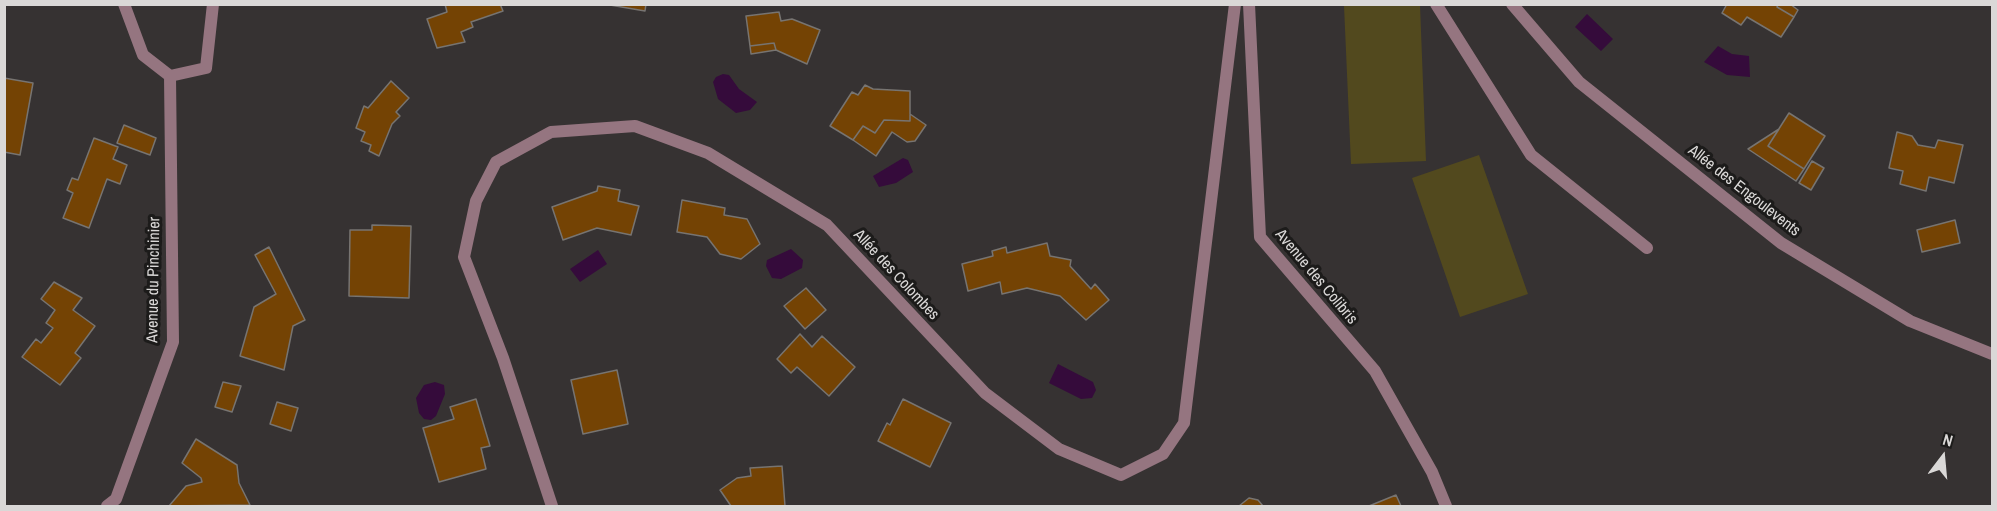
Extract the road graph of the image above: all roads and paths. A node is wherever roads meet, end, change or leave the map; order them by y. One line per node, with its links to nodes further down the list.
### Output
1 (124, 4): 7 (street)
2 (213, 4): 7 (street)
3 (1235, 4): 11 (street, Allée des Colombes)
4 (1249, 4): 12 (street, Avenue des Colibris)
5 (1436, 4): 8 (street)
6 (1512, 4): 9 (street, Allée des Engoulevents)
7 (170, 76): 10 (street, Avenue du Pinchinier)
8 (1647, 249)
9 (1992, 354)
10 (107, 507)
11 (552, 507)
12 (1446, 507)

